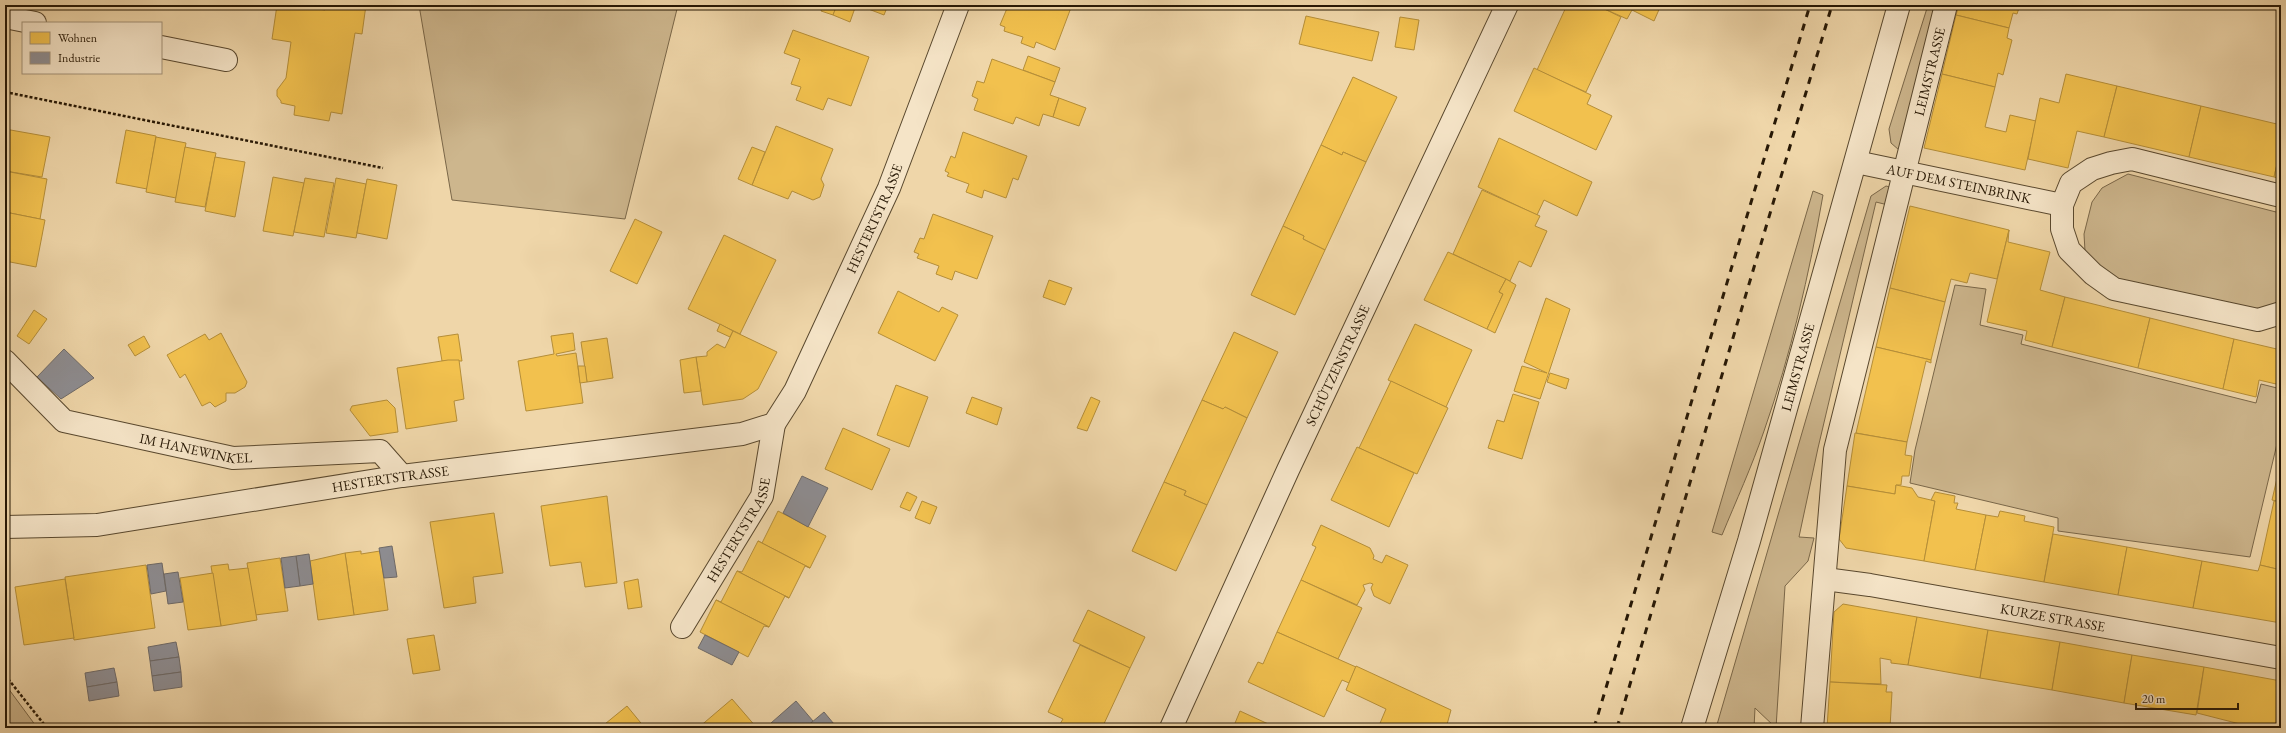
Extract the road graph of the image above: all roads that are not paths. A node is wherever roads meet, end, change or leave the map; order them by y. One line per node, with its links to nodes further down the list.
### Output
1 (958, 5): 15 (street, HESTERTSTRASSE)
2 (1507, 5): 21 (street, SCHÜTZENSTRASSE)
3 (1900, 5): 9 (street, LEIMSTRASSE)
4 (1946, 5): 10 (street, LEIMSTRASSE)
5 (5, 17): 6 (street)
6 (29, 22)
7 (162, 47): 8 (street)
8 (226, 60)
9 (1856, 162): 10 (street, AUF DEM STEINBRINK); 22 (street, LEIMSTRASSE)
10 (1904, 172): 12 (street, AUF DEM STEINBRINK); 18 (street, LEIMSTRASSE)
11 (2281, 196): 12 (street)
12 (2062, 205): 13 (street)
13 (2281, 313)
14 (5, 361): 16 (street, IM HANEWINKEL)
15 (774, 424): 16 (street, HESTERTSTRASSE); 19 (street, HESTERTSTRASSE)
16 (402, 476): 17 (street, HESTERTSTRASSE)
17 (5, 527)
18 (1824, 579): 20 (street, KURZE STRASSE); 23 (street, LEIMSTRASSE)
19 (682, 627)
20 (2281, 658)
21 (1171, 728)
22 (1692, 728)
23 (1812, 728)

